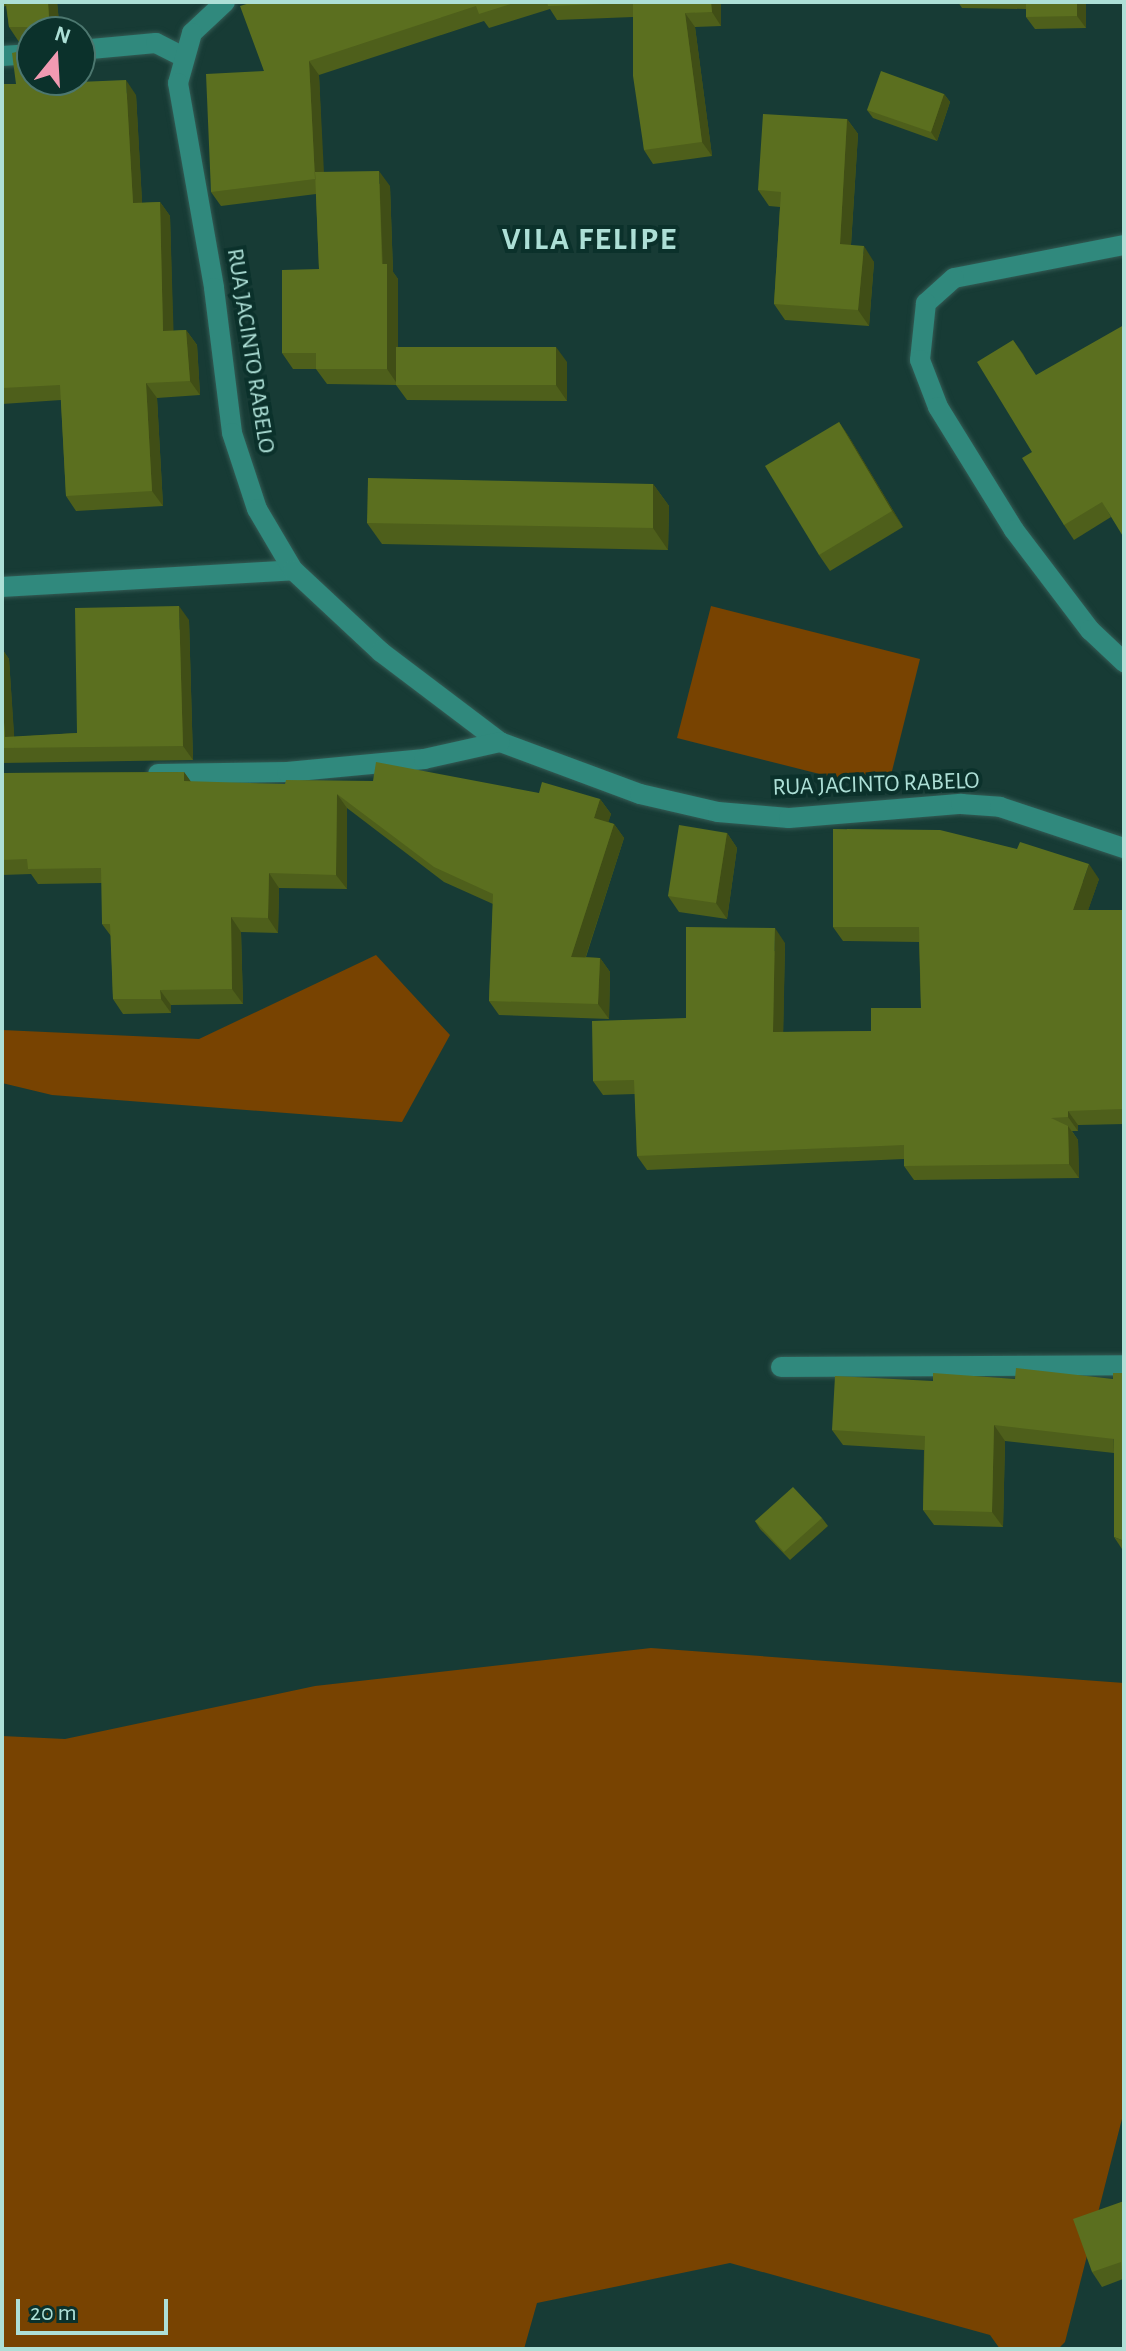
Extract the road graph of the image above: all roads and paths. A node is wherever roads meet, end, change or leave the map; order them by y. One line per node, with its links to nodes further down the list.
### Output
1 (225, 2): 3 (street, RUA JACINTO RABELO)
2 (96, 49): 3 (street)
3 (182, 56): 5 (street, RUA JACINTO RABELO)
4 (1124, 245): 7 (street)
5 (293, 570): 6 (street); 8 (street, RUA JACINTO RABELO)
6 (2, 587)
7 (1124, 662)
8 (500, 742): 9 (street); 10 (street, RUA JACINTO RABELO)
9 (128, 774)
10 (1124, 848)
11 (1124, 1365): 12 (street)
12 (781, 1367)

